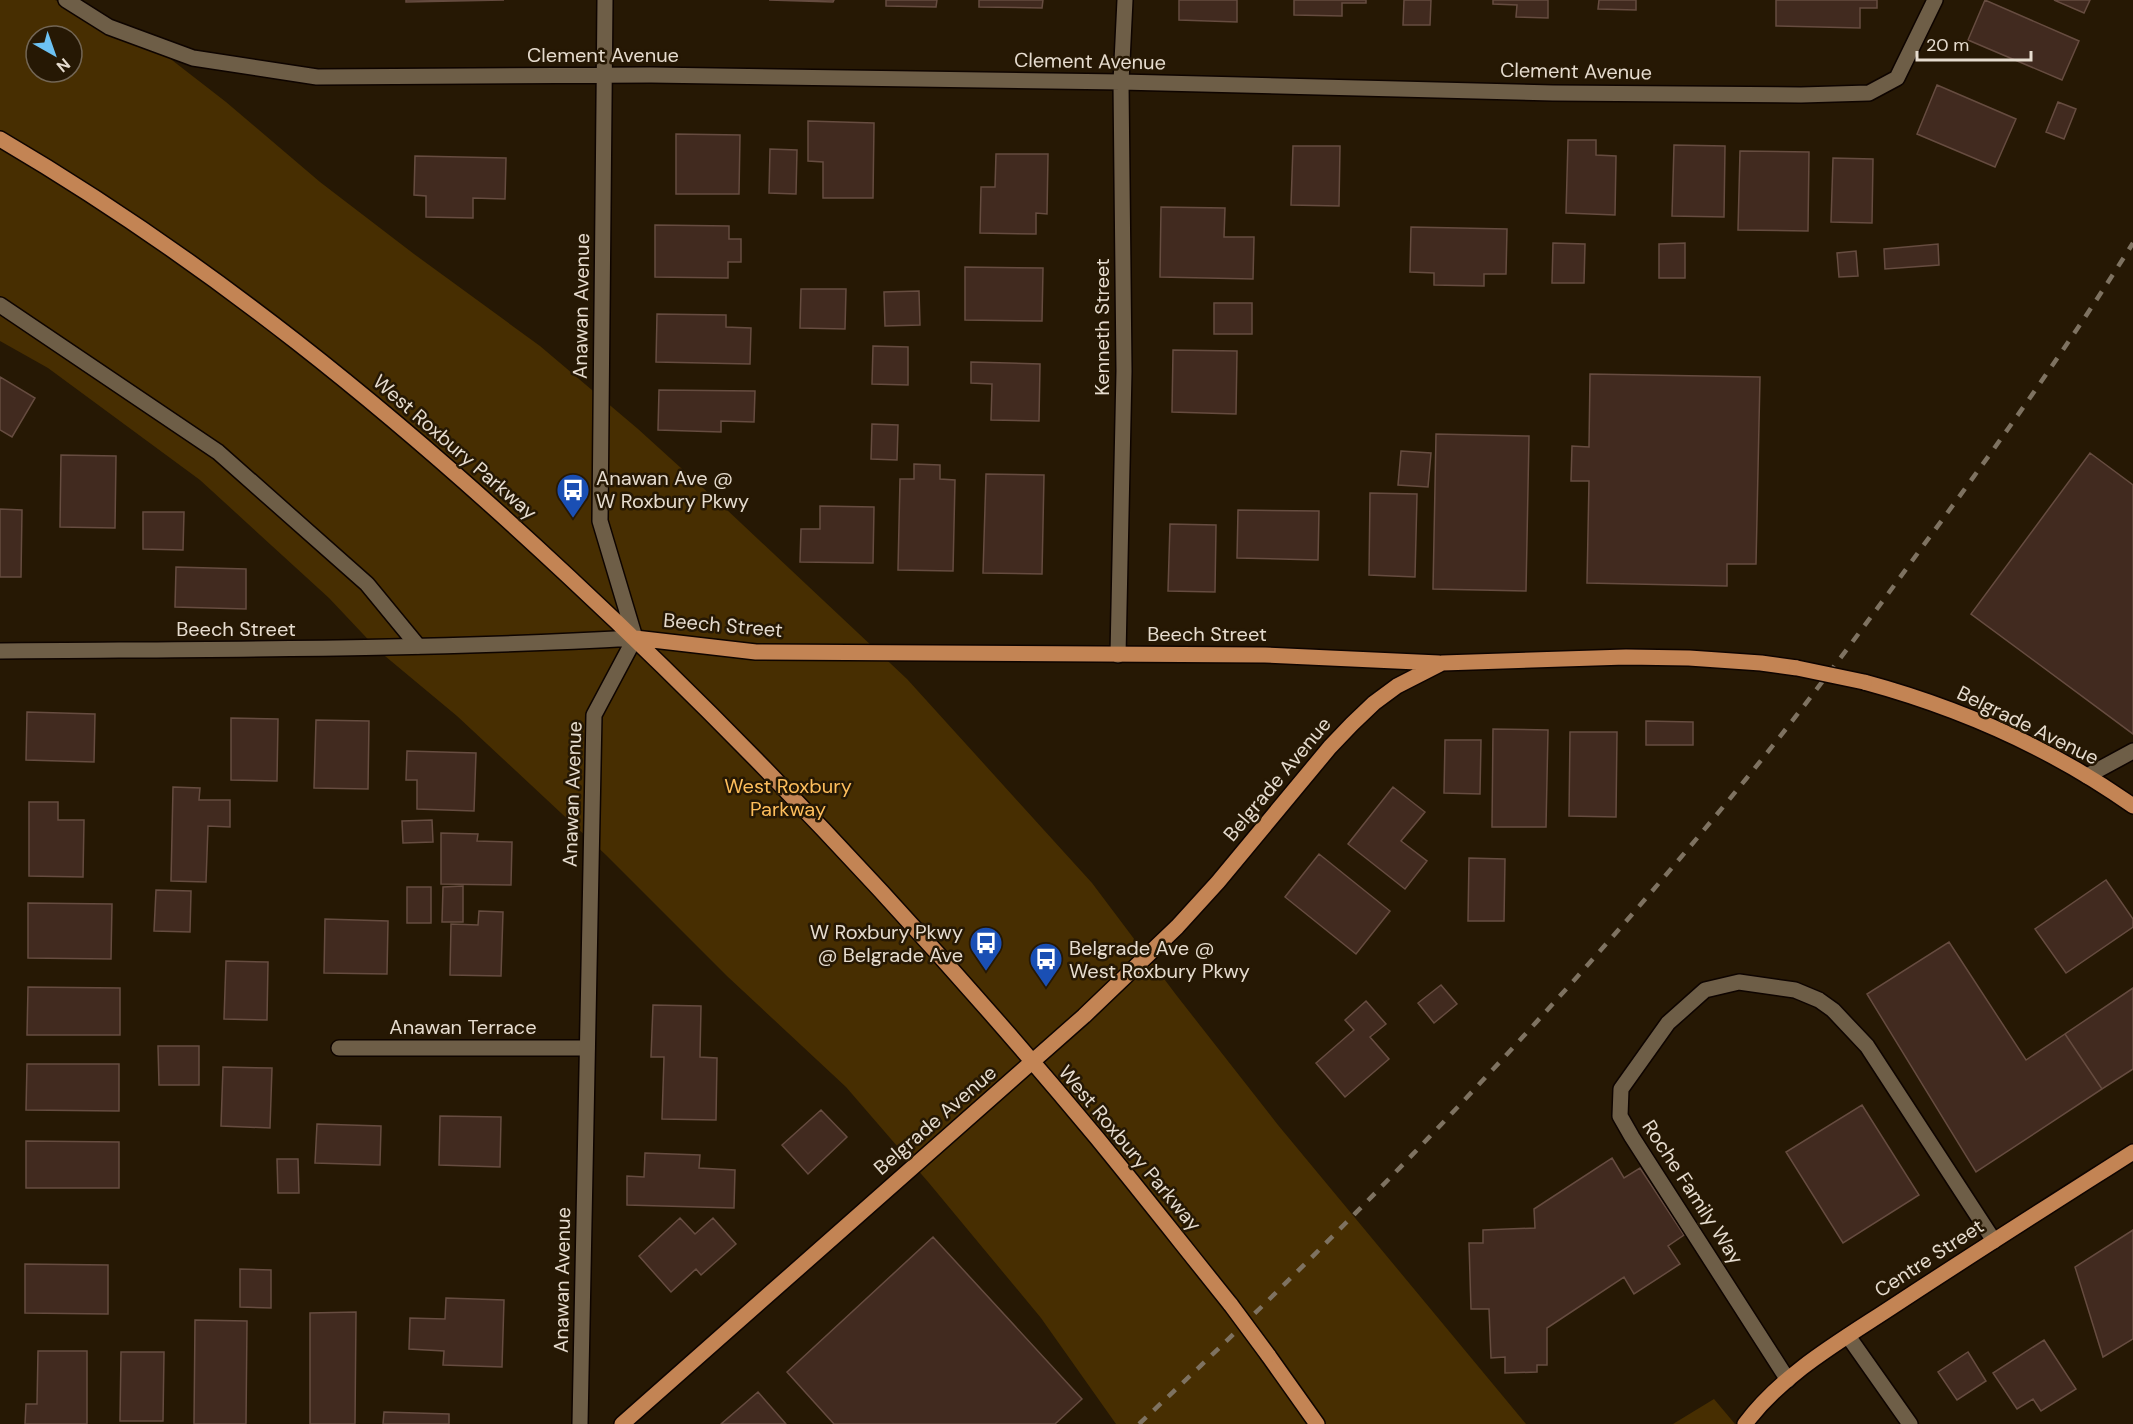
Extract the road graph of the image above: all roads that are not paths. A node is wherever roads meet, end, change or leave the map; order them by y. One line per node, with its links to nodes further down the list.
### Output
1 (66, 0): 5 (street, Clement Avenue)
2 (605, 0): 5 (street, Anawan Avenue)
3 (1125, 0): 6 (street, Kenneth Street)
4 (1935, 0): 6 (street, Clement Avenue)
5 (604, 75): 6 (street, Clement Avenue); 9 (street, Anawan Avenue)
6 (1121, 82): 12 (street, Kenneth Street)
7 (0, 139): 9 (main road, West Roxbury Parkway)
8 (0, 305): 10 (street)
9 (635, 638): 10 (street, Beech Street); 12 (main road, Beech Street); 18 (street, Anawan Avenue); 19 (main road, West Roxbury Parkway)
10 (418, 646): 11 (street, Beech Street)
11 (0, 651)
12 (1118, 655): 13 (main road, Beech Street)
13 (1442, 663): 15 (main road, Belgrade Avenue, bridge); 19 (main road, Belgrade Avenue)
14 (2133, 751): 15 (street)
15 (2087, 776): 16 (main road, Belgrade Avenue)
16 (2133, 806)
17 (339, 1047): 18 (street, Anawan Terrace)
18 (587, 1048): 25 (street, Anawan Avenue)
19 (1032, 1063): 26 (main road, Belgrade Avenue); 27 (main road, West Roxbury Parkway, bridge)
20 (2133, 1152): 21 (main road, Centre Street)
21 (1994, 1241): 22 (main road, Centre Street); 23 (street, Roche Family Way)
22 (1848, 1336): 23 (main road, Centre Street); 30 (street)
23 (1788, 1380): 24 (main road, Centre Street)
24 (1755, 1411): 28 (main road, Centre Street); 29 (main road, Centre Street)
25 (580, 1424)
26 (622, 1424)
27 (1317, 1424)
28 (1736, 1424)
29 (1745, 1424)
30 (1910, 1424)

